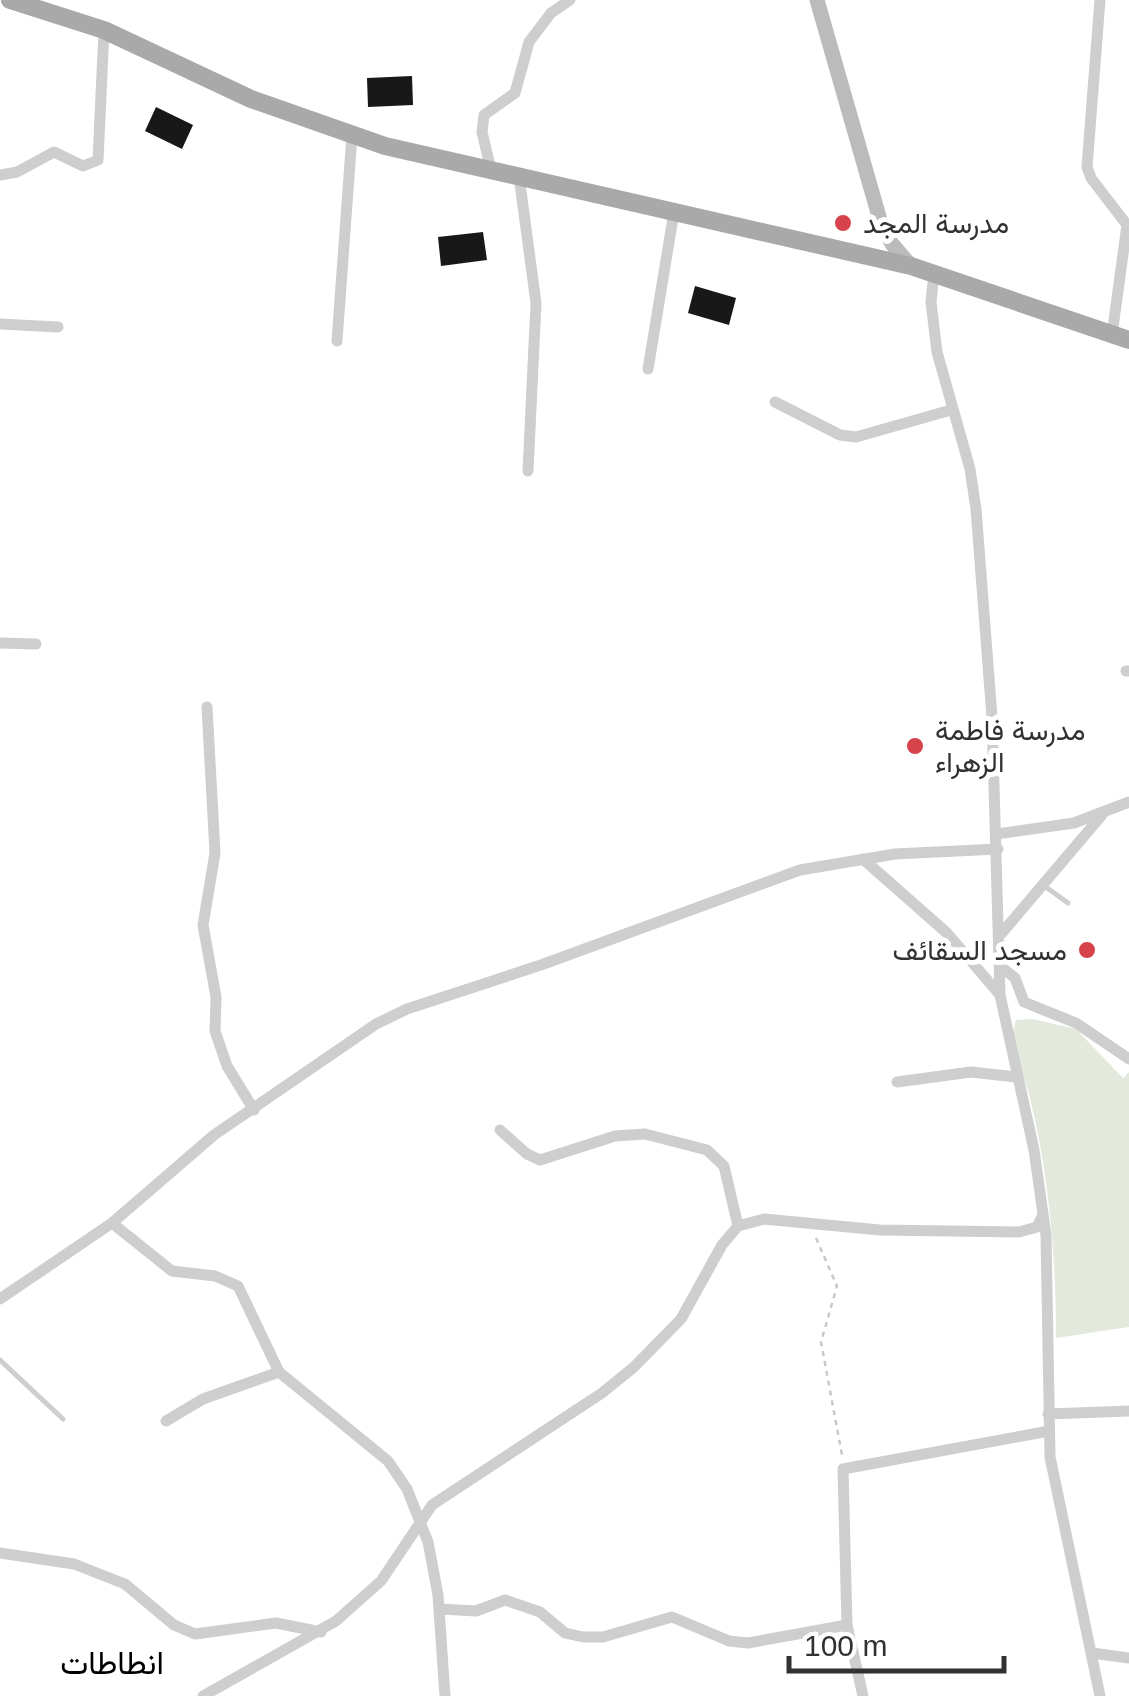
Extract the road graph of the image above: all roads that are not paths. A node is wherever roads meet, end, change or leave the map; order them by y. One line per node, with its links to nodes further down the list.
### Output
1 (10, 0): 5 (main road)
2 (570, 0): 7 (street)
3 (817, 0): 11 (street)
4 (1100, 0): 15 (street)
5 (104, 30): 6 (main road); 8 (street)
6 (352, 135): 7 (main road); 16 (street)
7 (490, 170): 9 (main road)
8 (0, 174)
9 (519, 176): 10 (main road); 20 (street)
10 (674, 212): 11 (main road); 17 (street)
11 (911, 266): 12 (main road)
12 (934, 272): 15 (main road); 19 (street)
13 (0, 324): 14 (street)
14 (58, 327)
15 (1120, 338)
16 (337, 341)
17 (648, 369)
18 (775, 402): 19 (street)
19 (951, 410): 26 (street)
20 (528, 471)
21 (0, 643): 22 (street)
22 (36, 644)
23 (207, 706): 37 (street)
24 (1129, 802): 25 (street)
25 (1102, 815): 26 (street); 29 (street)
26 (997, 834): 27 (street)
27 (998, 849): 28 (street); 31 (street)
28 (863, 859): 33 (street); 37 (street)
29 (1040, 884): 30 (lane); 31 (street)
30 (1068, 904)
31 (1001, 934): 32 (street)
32 (1000, 966): 33 (street); 34 (street)
33 (1000, 995): 35 (street)
34 (1129, 1059)
35 (1016, 1077): 36 (street); 39 (street)
36 (897, 1082)
37 (254, 1110): 40 (street)
38 (500, 1130): 41 (street)
39 (1042, 1216): 41 (street); 46 (street)
40 (112, 1224): 42 (street); 44 (street)
41 (738, 1226): 50 (street)
42 (0, 1299)
43 (0, 1360): 47 (lane)
44 (279, 1372): 48 (street); 50 (street)
45 (1129, 1411): 46 (street)
46 (1048, 1414): 49 (street)
47 (64, 1419)
48 (166, 1421)
49 (1049, 1431): 53 (street); 55 (street)
50 (420, 1518): 52 (street); 54 (street)
51 (0, 1553): 54 (street)
52 (440, 1609): 53 (street); 58 (street)
53 (846, 1625): 59 (street)
54 (321, 1632): 57 (street)
55 (1092, 1653): 56 (street); 60 (street)
56 (1129, 1658)
57 (203, 1696)
58 (446, 1696)
59 (864, 1696)
60 (1100, 1696)

